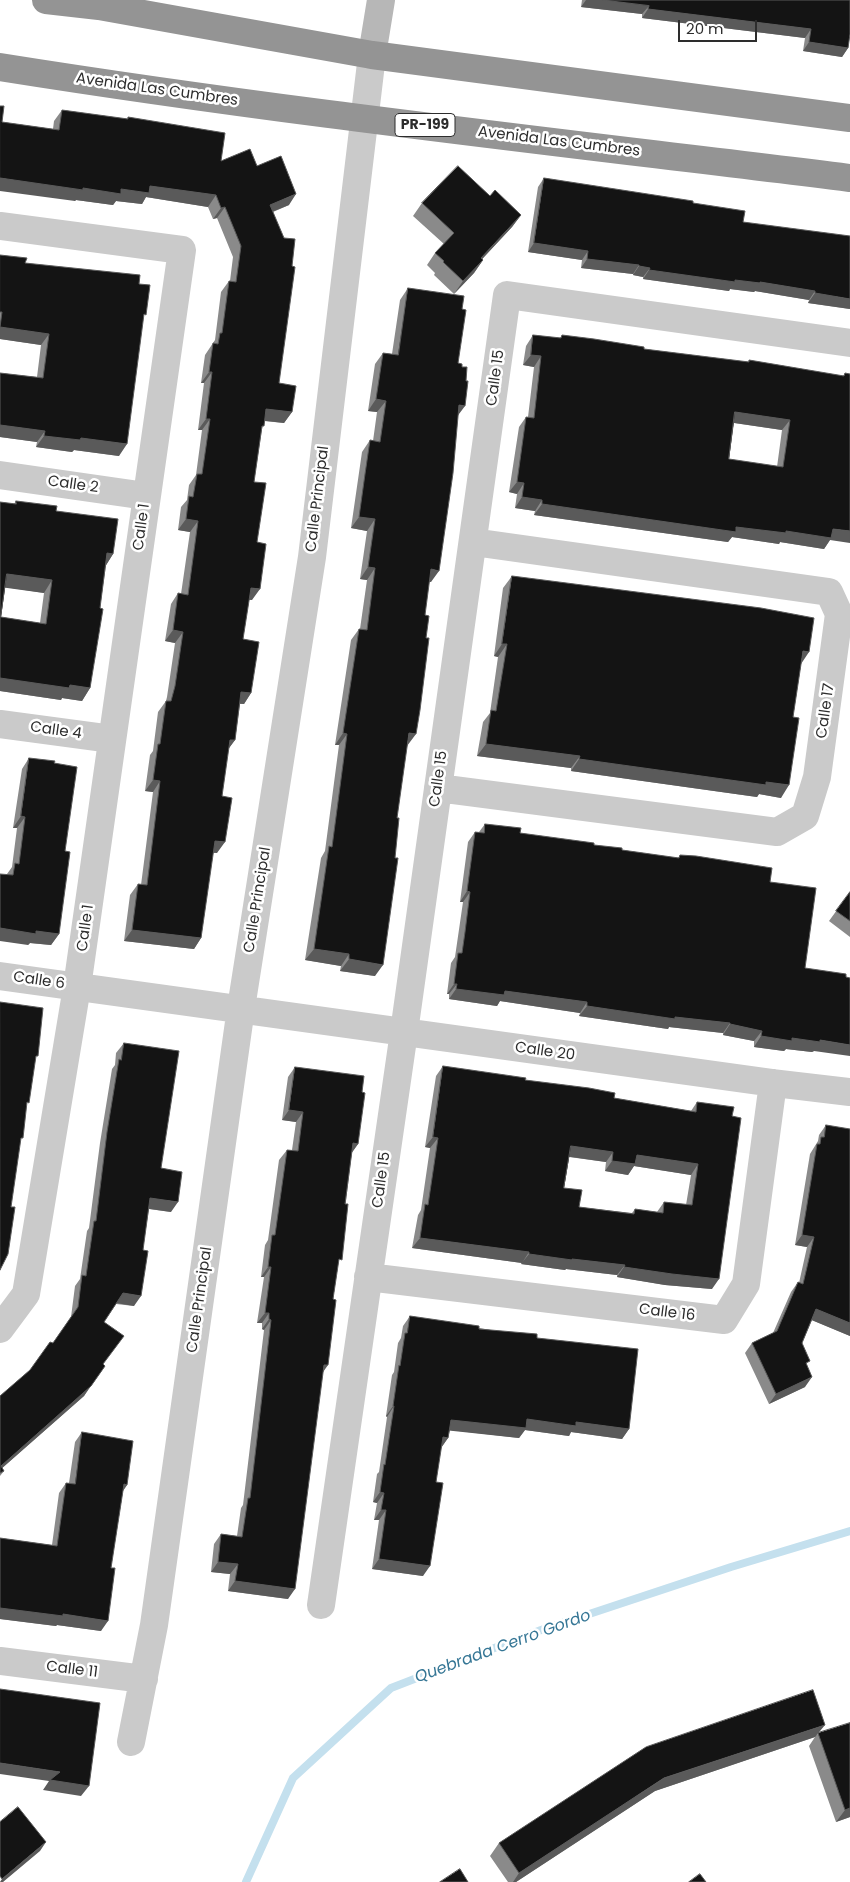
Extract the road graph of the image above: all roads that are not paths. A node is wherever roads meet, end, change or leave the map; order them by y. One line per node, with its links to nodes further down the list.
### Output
1 (46, 0): 3 (highway)
2 (381, 0): 3 (street)
3 (372, 55): 5 (street, Calle Principal); 6 (highway)
4 (0, 67): 5 (highway, Avenida Las Cumbres / PR-199)
5 (363, 118): 7 (highway, Avenida Las Cumbres / PR-199); 18 (street, Calle Principal)
6 (850, 118)
7 (850, 178)
8 (0, 226): 11 (street, Calle 1)
9 (850, 343): 12 (street, Calle 15)
10 (0, 475): 11 (street, Calle 2)
11 (146, 496): 14 (street, Calle 1)
12 (472, 542): 15 (street, Calle 15); 15 (street, Calle 17)
13 (0, 724): 14 (street, Calle 4)
14 (112, 739): 17 (street, Calle 1)
15 (438, 788): 19 (street, Calle 15)
16 (0, 976): 17 (street, Calle 6)
17 (78, 987): 18 (street); 23 (street, Calle 1)
18 (241, 1008): 19 (street, Calle 20); 26 (street, Calle Principal)
19 (404, 1032): 20 (street, Calle 20); 22 (street, Calle 15)
20 (773, 1083): 21 (street, Calle 20); 22 (street, Calle 16)
21 (850, 1092)
22 (368, 1277): 24 (street, Calle 15)
23 (0, 1329)
24 (321, 1605)
25 (0, 1661): 26 (street, Calle 11)
26 (144, 1679): 27 (street, Calle Principal)
27 (131, 1742)

